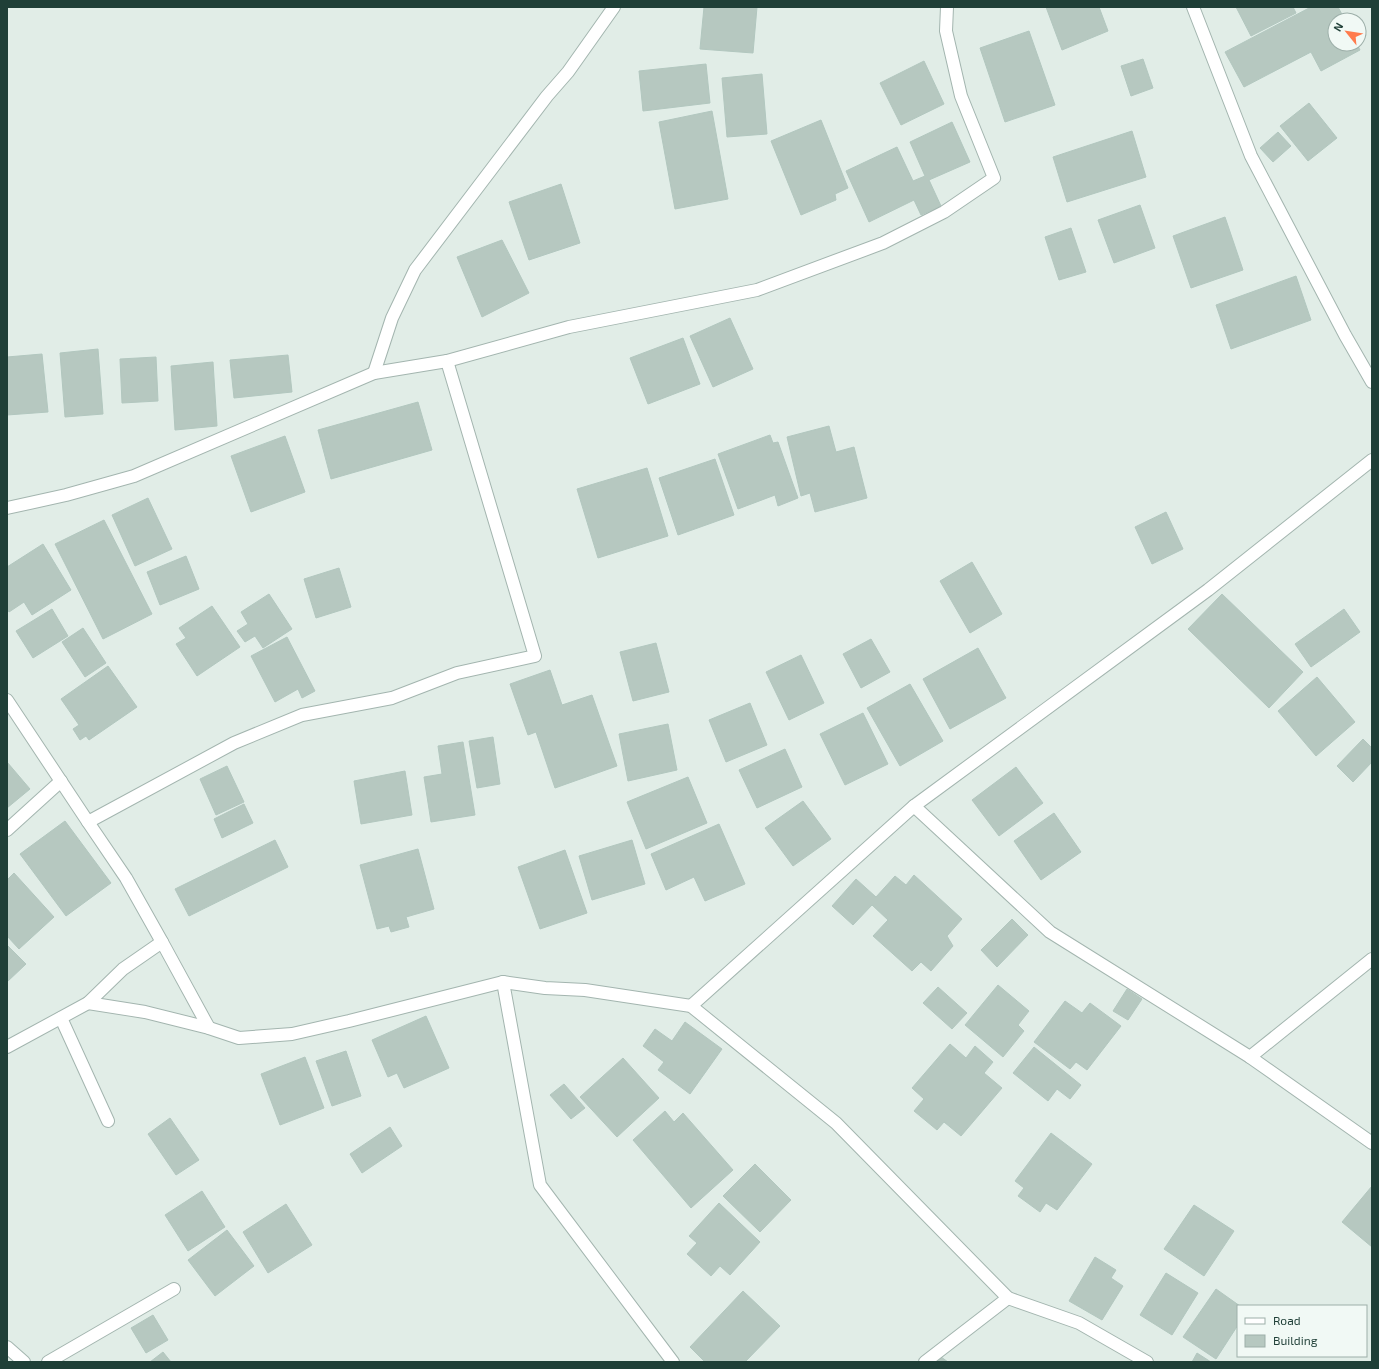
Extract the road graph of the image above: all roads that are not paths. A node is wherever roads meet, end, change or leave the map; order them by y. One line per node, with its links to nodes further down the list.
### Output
1 (614, 7): 5 (street)
2 (947, 7): 4 (street)
3 (1193, 7): 6 (street)
4 (447, 361): 5 (street); 12 (street)
5 (374, 373): 8 (street)
6 (1372, 382)
7 (1372, 460): 11 (street)
8 (7, 508)
9 (7, 700): 10 (street)
10 (61, 781): 12 (street); 13 (street)
11 (914, 806): 18 (street); 22 (street)
12 (88, 822): 14 (street)
13 (7, 830)
14 (162, 942): 17 (street); 20 (street)
15 (1372, 959): 22 (street)
16 (503, 982): 18 (street); 20 (street); 30 (street)
17 (88, 1003): 19 (street); 20 (street)
18 (691, 1006): 26 (street)
19 (62, 1018): 21 (street); 23 (street)
20 (209, 1028)
21 (7, 1047)
22 (1250, 1057): 24 (street)
23 (108, 1121)
24 (1372, 1143)
25 (174, 1289): 29 (street)
26 (1008, 1298): 31 (street); 32 (street)
27 (7, 1347): 28 (street)
28 (24, 1362)
29 (48, 1362)
30 (672, 1362)
31 (925, 1362)
32 (1147, 1362)

